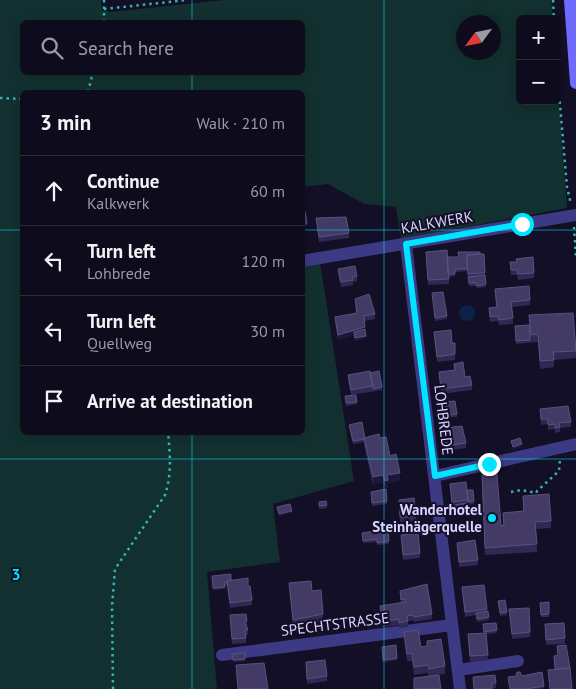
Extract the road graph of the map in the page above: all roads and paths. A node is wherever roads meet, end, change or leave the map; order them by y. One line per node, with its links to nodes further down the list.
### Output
1 (104, 0): 5 (path)
2 (187, 0): 5 (path)
3 (552, 0): 6 (path)
4 (570, 0): 9 (main road)
5 (104, 9): 7 (path)
6 (554, 15)
7 (104, 20)
8 (92, 75): 10 (path)
9 (576, 83)
10 (88, 90)
11 (0, 98): 12 (path)
12 (20, 99)
13 (560, 105): 14 (path)
14 (575, 216): 15 (street, KALKWERK); 16 (path)
15 (406, 244): 17 (street, KALKWERK); 21 (street, LOHBREDE)
16 (576, 257)
17 (305, 261)
18 (168, 435): 29 (path)
19 (576, 444): 20 (street)
20 (558, 448): 21 (street); 23 (path)
21 (435, 476): 25 (street, LOHBREDE)
22 (511, 492): 23 (path)
23 (536, 493): 24 (path)
24 (536, 503)
25 (452, 625): 26 (street, SPECHTSTRASSE); 28 (street, LOHBREDE)
26 (222, 655)
27 (518, 661): 28 (street)
28 (458, 670): 30 (street, LOHBREDE)
29 (113, 689)
30 (460, 689)

